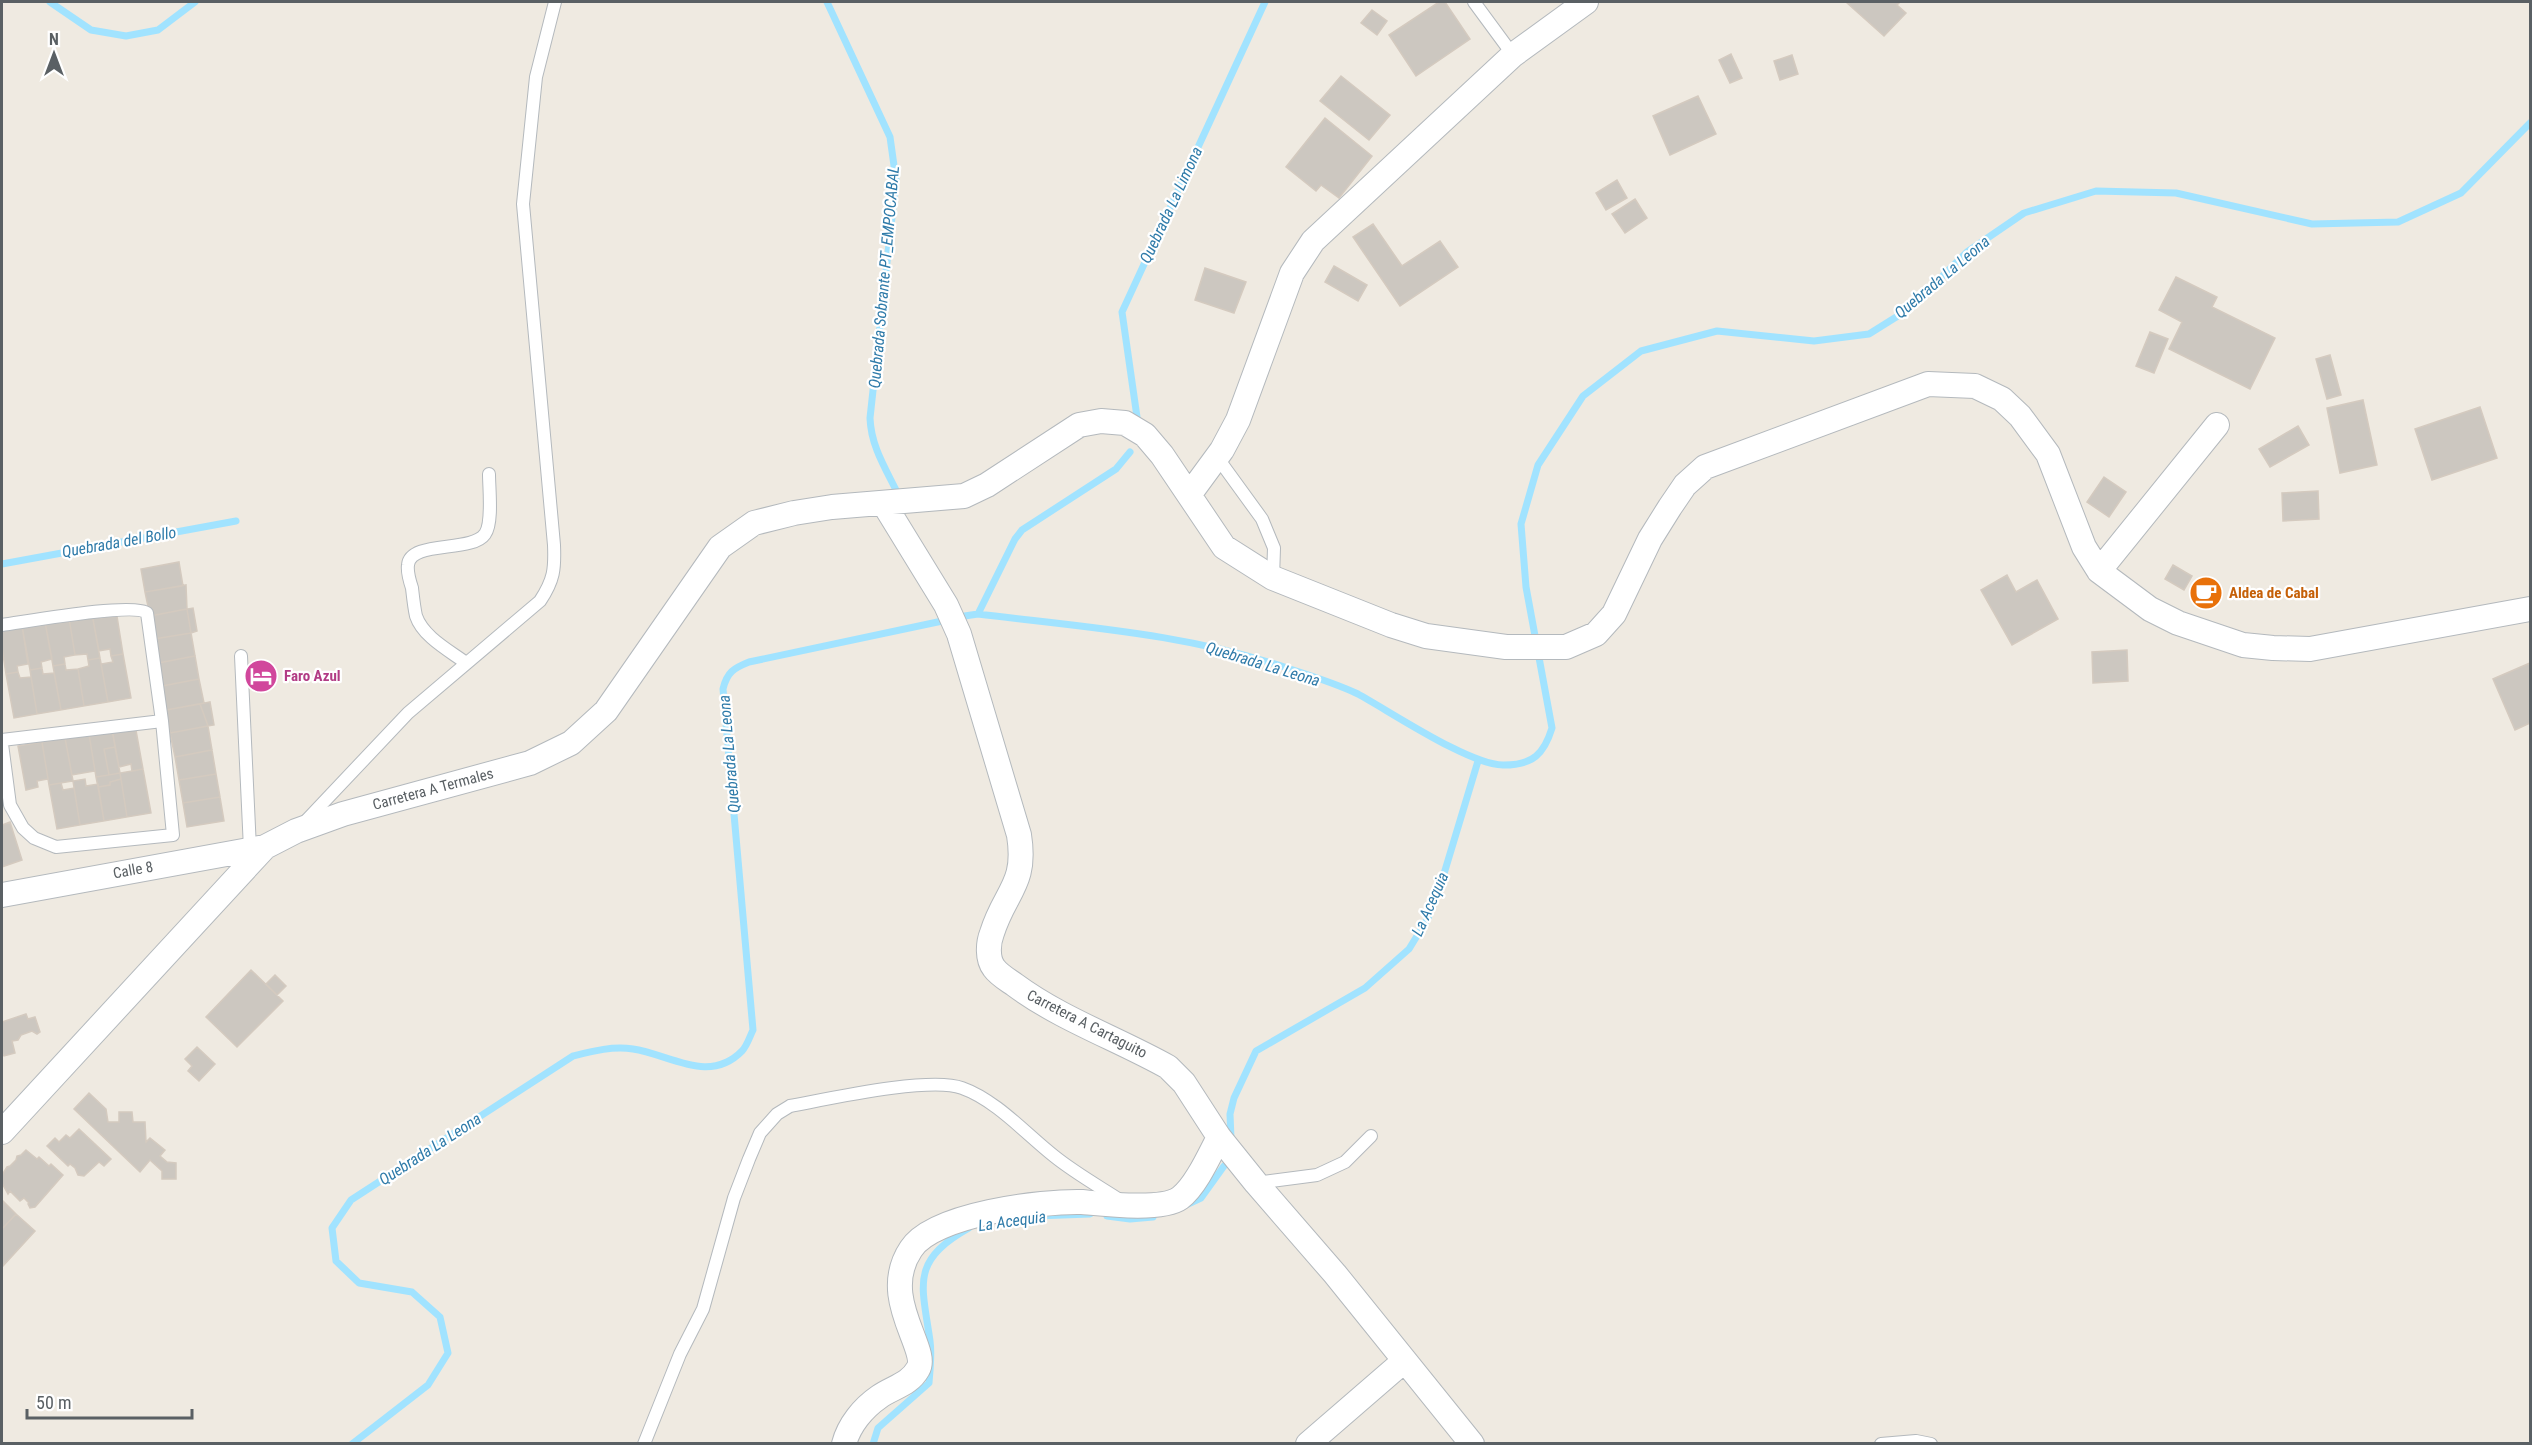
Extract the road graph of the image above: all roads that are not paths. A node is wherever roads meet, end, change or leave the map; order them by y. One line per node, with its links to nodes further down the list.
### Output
1 (555, 2): 15 (lane)
2 (1474, 2): 4 (lane)
3 (1586, 2): 4 (street)
4 (1513, 55): 6 (street)
5 (2217, 425): 10 (street)
6 (1217, 457): 8 (street); 11 (lane)
7 (489, 474): 15 (lane)
8 (1189, 495): 9 (street, Carretera A Termales); 11 (street, Carretera A Termales)
9 (884, 504): 18 (street, Carretera A Termales); 23 (street, Carretera A Cartaguito)
10 (2099, 571): 11 (street, Carretera A Termales); 12 (street)
11 (1273, 578)
12 (2530, 609)
13 (2, 625): 16 (lane)
14 (241, 656): 19 (lane)
15 (466, 663): 18 (lane)
16 (162, 721): 17 (lane); 17 (lane)
17 (2, 742)
18 (296, 831): 19 (street, Carretera A Termales)
19 (258, 848): 20 (street, Calle 8); 21 (street, Carretera A Termales)
20 (2, 895)
21 (2, 1131)
22 (1371, 1136): 24 (lane)
23 (1219, 1137): 24 (street, Carretera A Cartaguito); 25 (street)
24 (1256, 1183): 26 (street, Carretera A Cartaguito)
25 (1128, 1206): 27 (lane); 28 (street)
26 (1404, 1361): 29 (street); 30 (street, Carretera A Cartaguito)
27 (644, 1443)
28 (844, 1443)
29 (1308, 1443)
30 (1472, 1443)
31 (1881, 1443): 32 (lane)
32 (1931, 1443)

